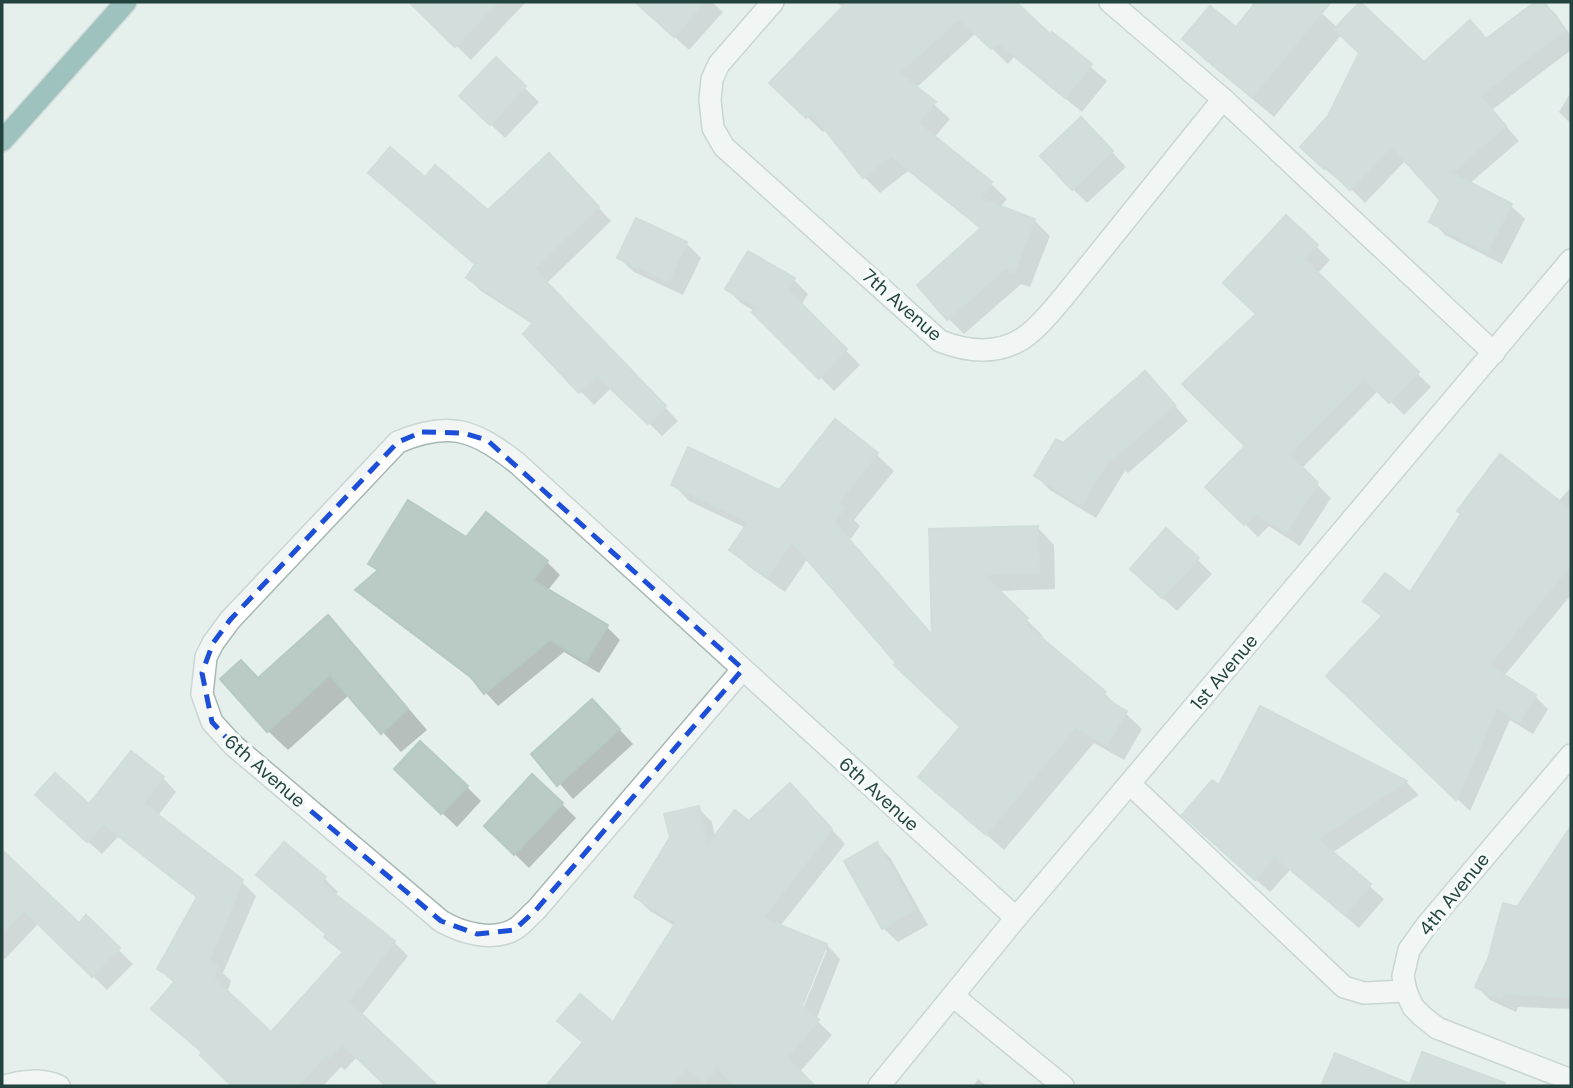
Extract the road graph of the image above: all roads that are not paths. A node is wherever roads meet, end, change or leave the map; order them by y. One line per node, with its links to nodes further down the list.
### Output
1 (126, 2): 5 (highway)
2 (773, 2): 4 (street, 7th Avenue)
3 (1110, 2): 4 (street)
4 (1223, 99): 7 (street)
5 (2, 141)
6 (1571, 260): 7 (street, 1st Avenue)
7 (1494, 353): 10 (street, 1st Avenue)
8 (743, 669): 8 (street, 6th Avenue); 11 (street, 6th Avenue)
9 (1571, 755): 12 (street, 4th Avenue)
10 (1130, 784): 11 (street, 1st Avenue); 12 (street)
11 (1016, 918): 13 (street, 1st Avenue)
12 (1406, 991): 14 (street)
13 (953, 996): 17 (street, 1st Avenue); 18 (street)
14 (1571, 1080)
15 (5, 1086): 16 (street)
16 (59, 1086)
17 (879, 1086)
18 (1063, 1086)

